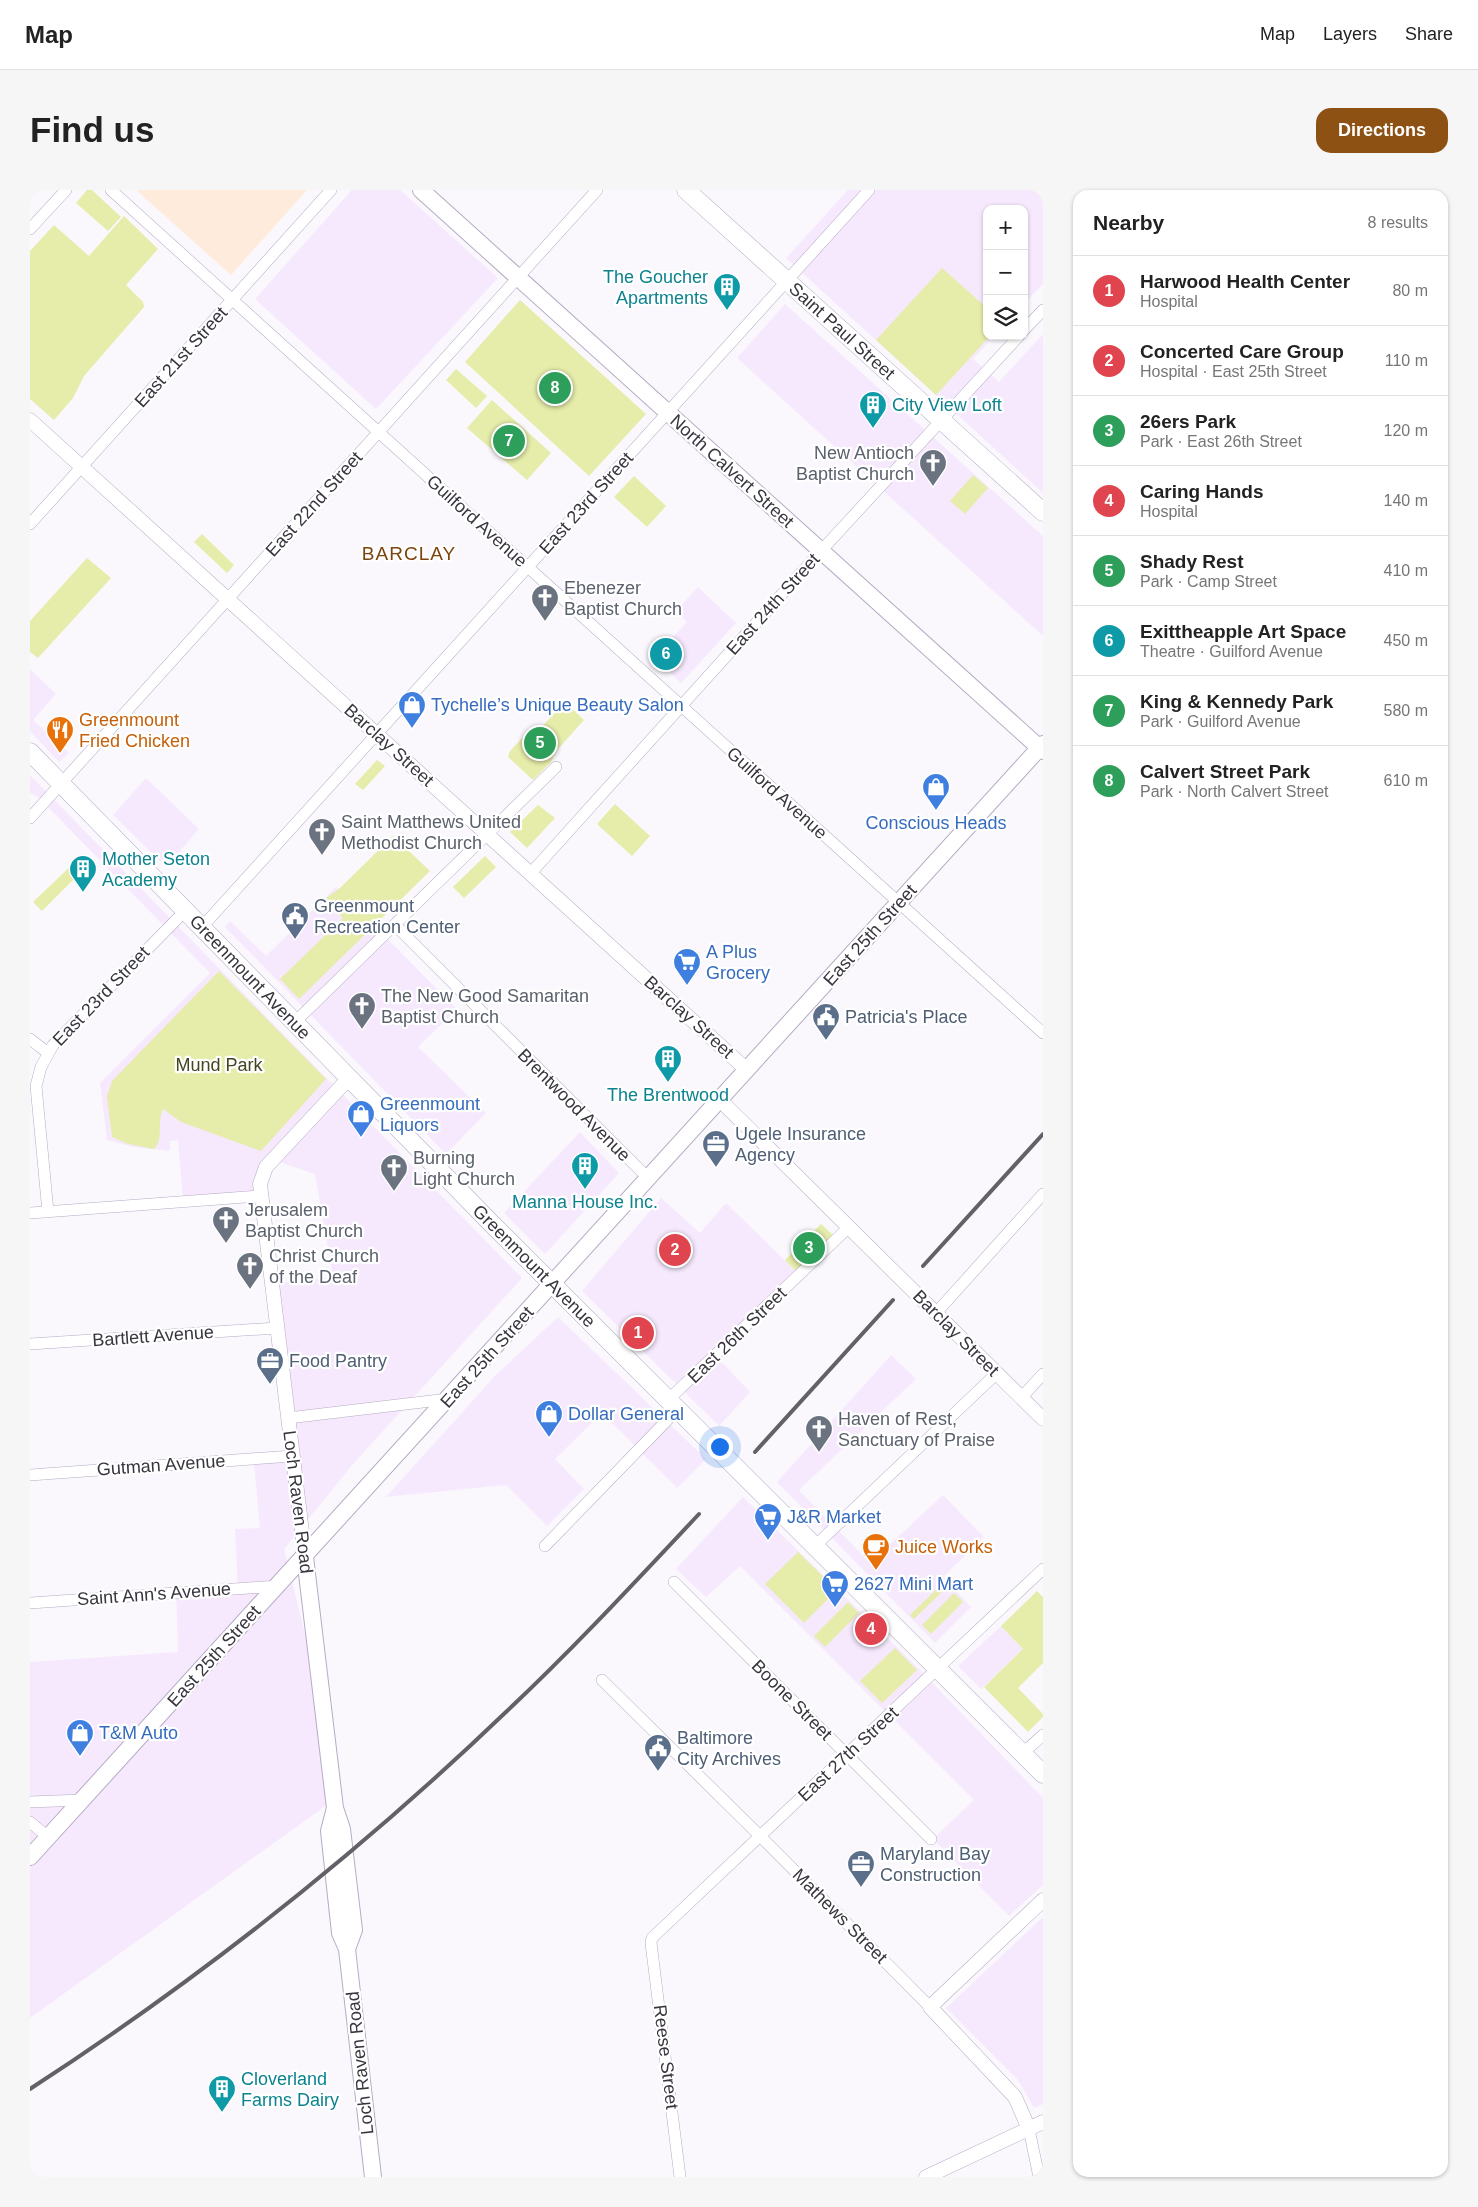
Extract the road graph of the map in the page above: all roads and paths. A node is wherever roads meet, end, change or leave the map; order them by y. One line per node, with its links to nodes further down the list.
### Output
1 (66, 190): 8 (street)
2 (112, 190): 11 (street, Guilford Avenue)
3 (331, 190): 11 (street, East 21st Street)
4 (421, 190): 9 (main road, North Calvert Street)
5 (597, 190): 9 (street, East 22nd Street)
6 (686, 190): 10 (main road, Saint Paul Street)
7 (869, 190): 10 (street, East 23rd Street)
8 (30, 229)
9 (518, 277): 15 (main road, North Calvert Street); 18 (street, East 22nd Street)
10 (787, 281): 15 (street, East 23rd Street); 17 (main road, Saint Paul Street)
11 (232, 300): 18 (street, Guilford Avenue); 19 (street, East 21st Street)
12 (1043, 310): 13 (street)
13 (1028, 326)
14 (1015, 340): 17 (street, East 24th Street)
15 (668, 412): 22 (main road, North Calvert Street); 23 (street, East 23rd Street)
16 (30, 420): 19 (street, Barclay Street)
17 (942, 421): 20 (main road, Saint Paul Street); 22 (street, East 24th Street)
18 (378, 432): 23 (street, Guilford Avenue); 24 (street, East 22nd Street)
19 (81, 467): 21 (street, East 21st Street); 24 (street, Barclay Street)
20 (1043, 512)
21 (30, 524)
22 (820, 552): 25 (street, East 24th Street); 27 (main road, North Calvert Street)
23 (528, 567): 25 (street, Guilford Avenue); 26 (street, East 23rd Street)
24 (227, 599): 26 (street, Barclay Street); 30 (street, East 22nd Street)
25 (681, 706): 33 (street, East 24th Street); 34 (street, Guilford Avenue)
26 (376, 734): 32 (street, Barclay Street); 37 (street, East 23rd Street)
27 (1042, 748): 34 (main road, East 25th Street)
28 (30, 752): 30 (main road, Greenmount Avenue)
29 (556, 767): 32 (street)
30 (60, 784): 31 (street, East 22nd Street); 35 (main road, Greenmount Avenue)
31 (30, 818)
32 (487, 835): 33 (street, Barclay Street); 36 (street)
33 (530, 874): 42 (street, Barclay Street)
34 (899, 903): 39 (street, Guilford Avenue); 42 (main road, East 25th Street)
35 (185, 910): 37 (main road, Greenmount Avenue); 41 (street, East 23rd Street)
36 (394, 925): 38 (street); 45 (street, Brentwood Avenue)
37 (202, 927): 38 (main road, Greenmount Avenue)
38 (294, 1023): 43 (main road, Greenmount Avenue)
39 (1043, 1033)
40 (30, 1040): 41 (street)
41 (48, 1053): 48 (street, East 23rd Street)
42 (747, 1070): 44 (main road, East 25th Street)
43 (348, 1079): 47 (street); 51 (main road, Greenmount Avenue)
44 (720, 1100): 45 (main road, East 25th Street); 50 (street, Barclay Street)
45 (649, 1179): 51 (main road, East 25th Street)
46 (1043, 1194): 52 (street)
47 (260, 1196): 48 (street); 53 (street, Loch Raven Road)
48 (48, 1212): 49 (street)
49 (30, 1213)
50 (848, 1228): 52 (street, Barclay Street); 59 (street, East 26th Street)
51 (553, 1284): 58 (main road, East 25th Street); 59 (main road, Greenmount Avenue)
52 (936, 1313): 55 (street, Barclay Street)
53 (277, 1328): 54 (street, Bartlett Avenue); 60 (street, Loch Raven Road)
54 (30, 1344)
55 (997, 1374): 57 (street, Barclay Street); 65 (street)
56 (1043, 1374): 57 (street)
57 (1022, 1398): 61 (street, Barclay Street)
58 (448, 1399): 60 (street); 66 (main road, East 25th Street)
59 (673, 1404): 64 (street, East 26th Street); 65 (main road, Greenmount Avenue)
60 (288, 1418): 62 (street, Loch Raven Road)
61 (1043, 1419)
62 (292, 1456): 63 (street, Gutman Avenue); 66 (street, Loch Raven Road)
63 (30, 1475)
64 (545, 1546)
65 (815, 1546): 71 (main road, Greenmount Avenue)
66 (305, 1557): 69 (main road, East 25th Street); 89 (main road, Loch Raven Road)
67 (1043, 1569): 71 (street, East 27th Street)
68 (674, 1582): 75 (street, Boone Street)
69 (279, 1586): 70 (street, Saint Ann's Avenue); 77 (main road, East 25th Street)
70 (30, 1603)
71 (938, 1668): 74 (main road, Greenmount Avenue); 75 (street, East 27th Street)
72 (602, 1680): 80 (street, Mathews Street)
73 (1043, 1735): 74 (street)
74 (1023, 1753): 76 (main road, Greenmount Avenue)
75 (847, 1755): 80 (street, East 27th Street); 82 (street, Boone Street)
76 (1043, 1774)
77 (82, 1800): 78 (street); 81 (main road, East 25th Street)
78 (30, 1802)
79 (30, 1822): 81 (street)
80 (760, 1836): 85 (street, East 27th Street); 86 (street, Mathews Street)
81 (48, 1837): 83 (main road, East 25th Street)
82 (931, 1839)
83 (30, 1857)
84 (1043, 1900): 86 (street)
85 (652, 1938): 90 (street, Reese Street)
86 (930, 2007): 88 (street, Mathews Street)
87 (1043, 2122): 88 (street)
88 (1029, 2129): 91 (street); 92 (street, Mathews Street)
89 (373, 2177)
90 (680, 2177)
91 (926, 2177)
92 (1039, 2177)

